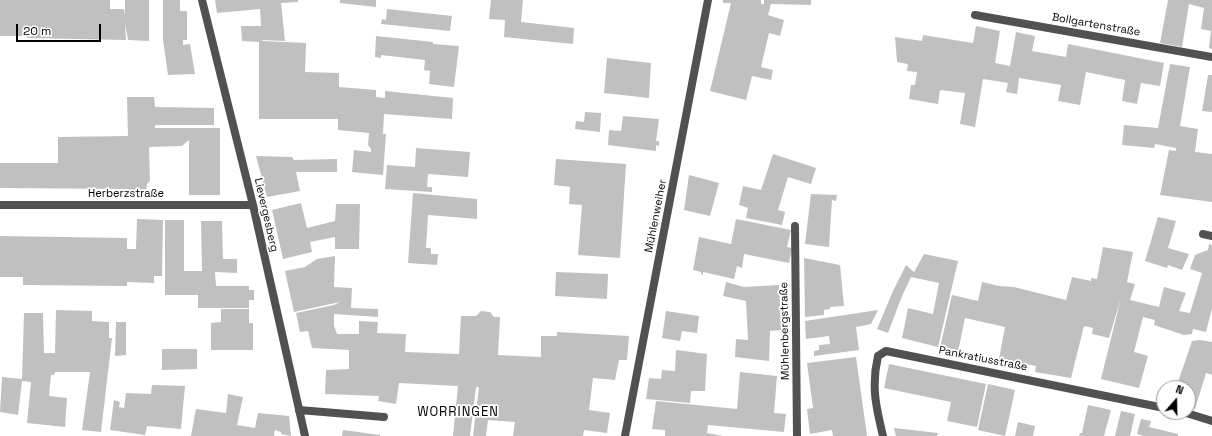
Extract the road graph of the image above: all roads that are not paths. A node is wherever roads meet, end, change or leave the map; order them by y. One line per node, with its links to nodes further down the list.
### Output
1 (202, 0): 6 (street, Lievergesberg)
2 (708, 0): 16 (street, Mühlenweiher)
3 (975, 15): 4 (street, Bollgartenstraße)
4 (1212, 57)
5 (0, 205): 6 (street, Herberzstraße)
6 (253, 205): 11 (street, Lievergesberg)
7 (795, 226): 17 (street, Mühlenbergstraße)
8 (1203, 234): 9 (street)
9 (1212, 236)
10 (1156, 406): 18 (street, Pankratiusstraße)
11 (299, 410): 13 (street); 15 (street, Lievergesberg)
12 (1196, 416): 14 (street)
13 (384, 417)
14 (1212, 421)
15 (305, 436)
16 (625, 436)
17 (797, 436)
18 (882, 436)

